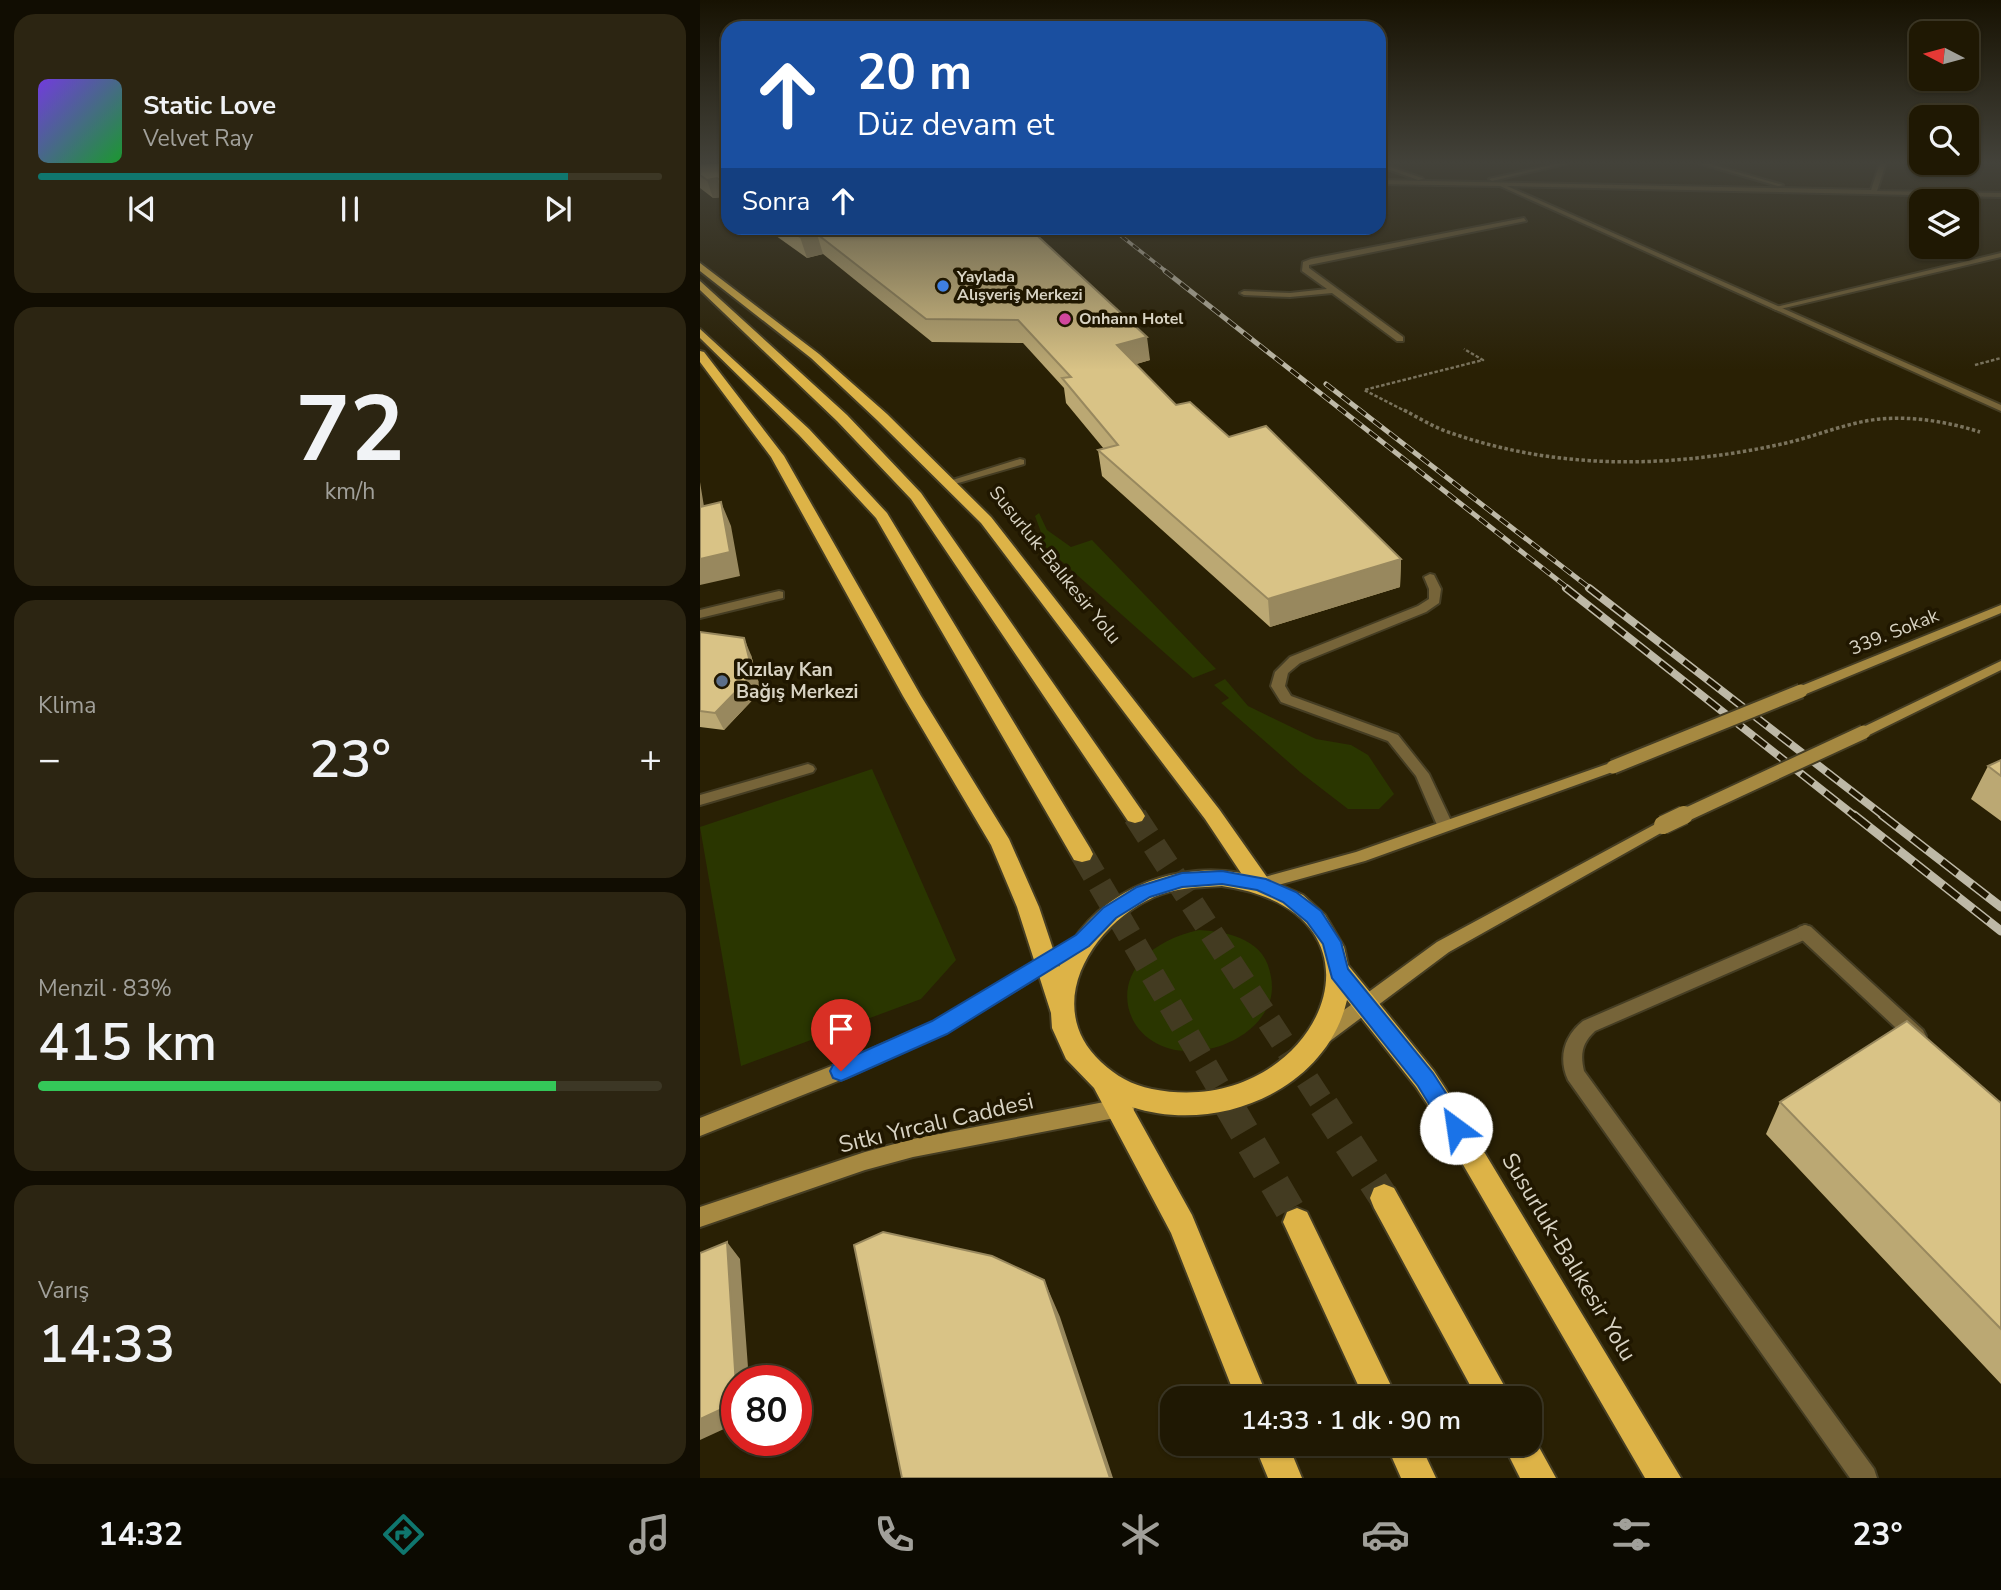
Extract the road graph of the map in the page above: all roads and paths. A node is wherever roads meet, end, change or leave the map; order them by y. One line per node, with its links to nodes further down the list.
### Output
1 (1458, 232): 6 (street)
2 (1605, 232): 8 (street)
3 (2001, 256): 8 (street)
4 (700, 266): 16 (highway, Susurluk-Balıkesir Yolu)
5 (700, 284): 24 (highway)
6 (1335, 290): 7 (street); 10 (street)
7 (1244, 293)
8 (1776, 308): 13 (street)
9 (700, 332): 26 (highway)
10 (1400, 339)
11 (1464, 349): 14 (path)
12 (700, 354): 29 (highway)
13 (2001, 408)
14 (1989, 435)
15 (1020, 462): 16 (street)
16 (948, 483): 27 (highway, Susurluk-Balıkesir Yolu)
17 (1430, 577): 25 (street)
18 (779, 595): 20 (street)
19 (2001, 609): 25 (main road, 339. Sokak, bridge)
20 (700, 614)
21 (2001, 666): 31 (main road, bridge)
22 (808, 769): 23 (street)
23 (700, 800)
24 (1135, 816)
25 (1445, 825): 27 (main road, 339. Sokak)
26 (1082, 854)
27 (1260, 884): 28 (highway); 30 (highway)
28 (1083, 941): 29 (main road); 32 (highway)
29 (1045, 963): 32 (highway); 38 (main road)
30 (1339, 972): 31 (highway, Susurluk-Balıkesir Yolu); 33 (highway)
31 (1364, 1005): 33 (main road); 51 (highway, Susurluk-Balıkesir Yolu)
32 (1061, 1014): 35 (highway)
33 (1323, 1036): 36 (highway)
34 (1932, 1049): 52 (street)
35 (1104, 1082): 36 (highway); 37 (highway)
36 (1147, 1102): 37 (main road, Sıtkı Yırcalı Caddesi)
37 (1118, 1108): 40 (main road, Sıtkı Yırcalı Caddesi); 42 (highway)
38 (700, 1127)
39 (1384, 1198): 44 (highway)
40 (700, 1217)
41 (1297, 1222): 43 (highway)
42 (1247, 1386)
43 (1375, 1386)
44 (1488, 1386)
45 (1276, 1456): 48 (highway)
46 (1409, 1456): 49 (highway)
47 (1527, 1456): 50 (highway)
48 (1284, 1478)
49 (1419, 1478)
50 (1539, 1478)
51 (1664, 1478)
52 (1865, 1478)

